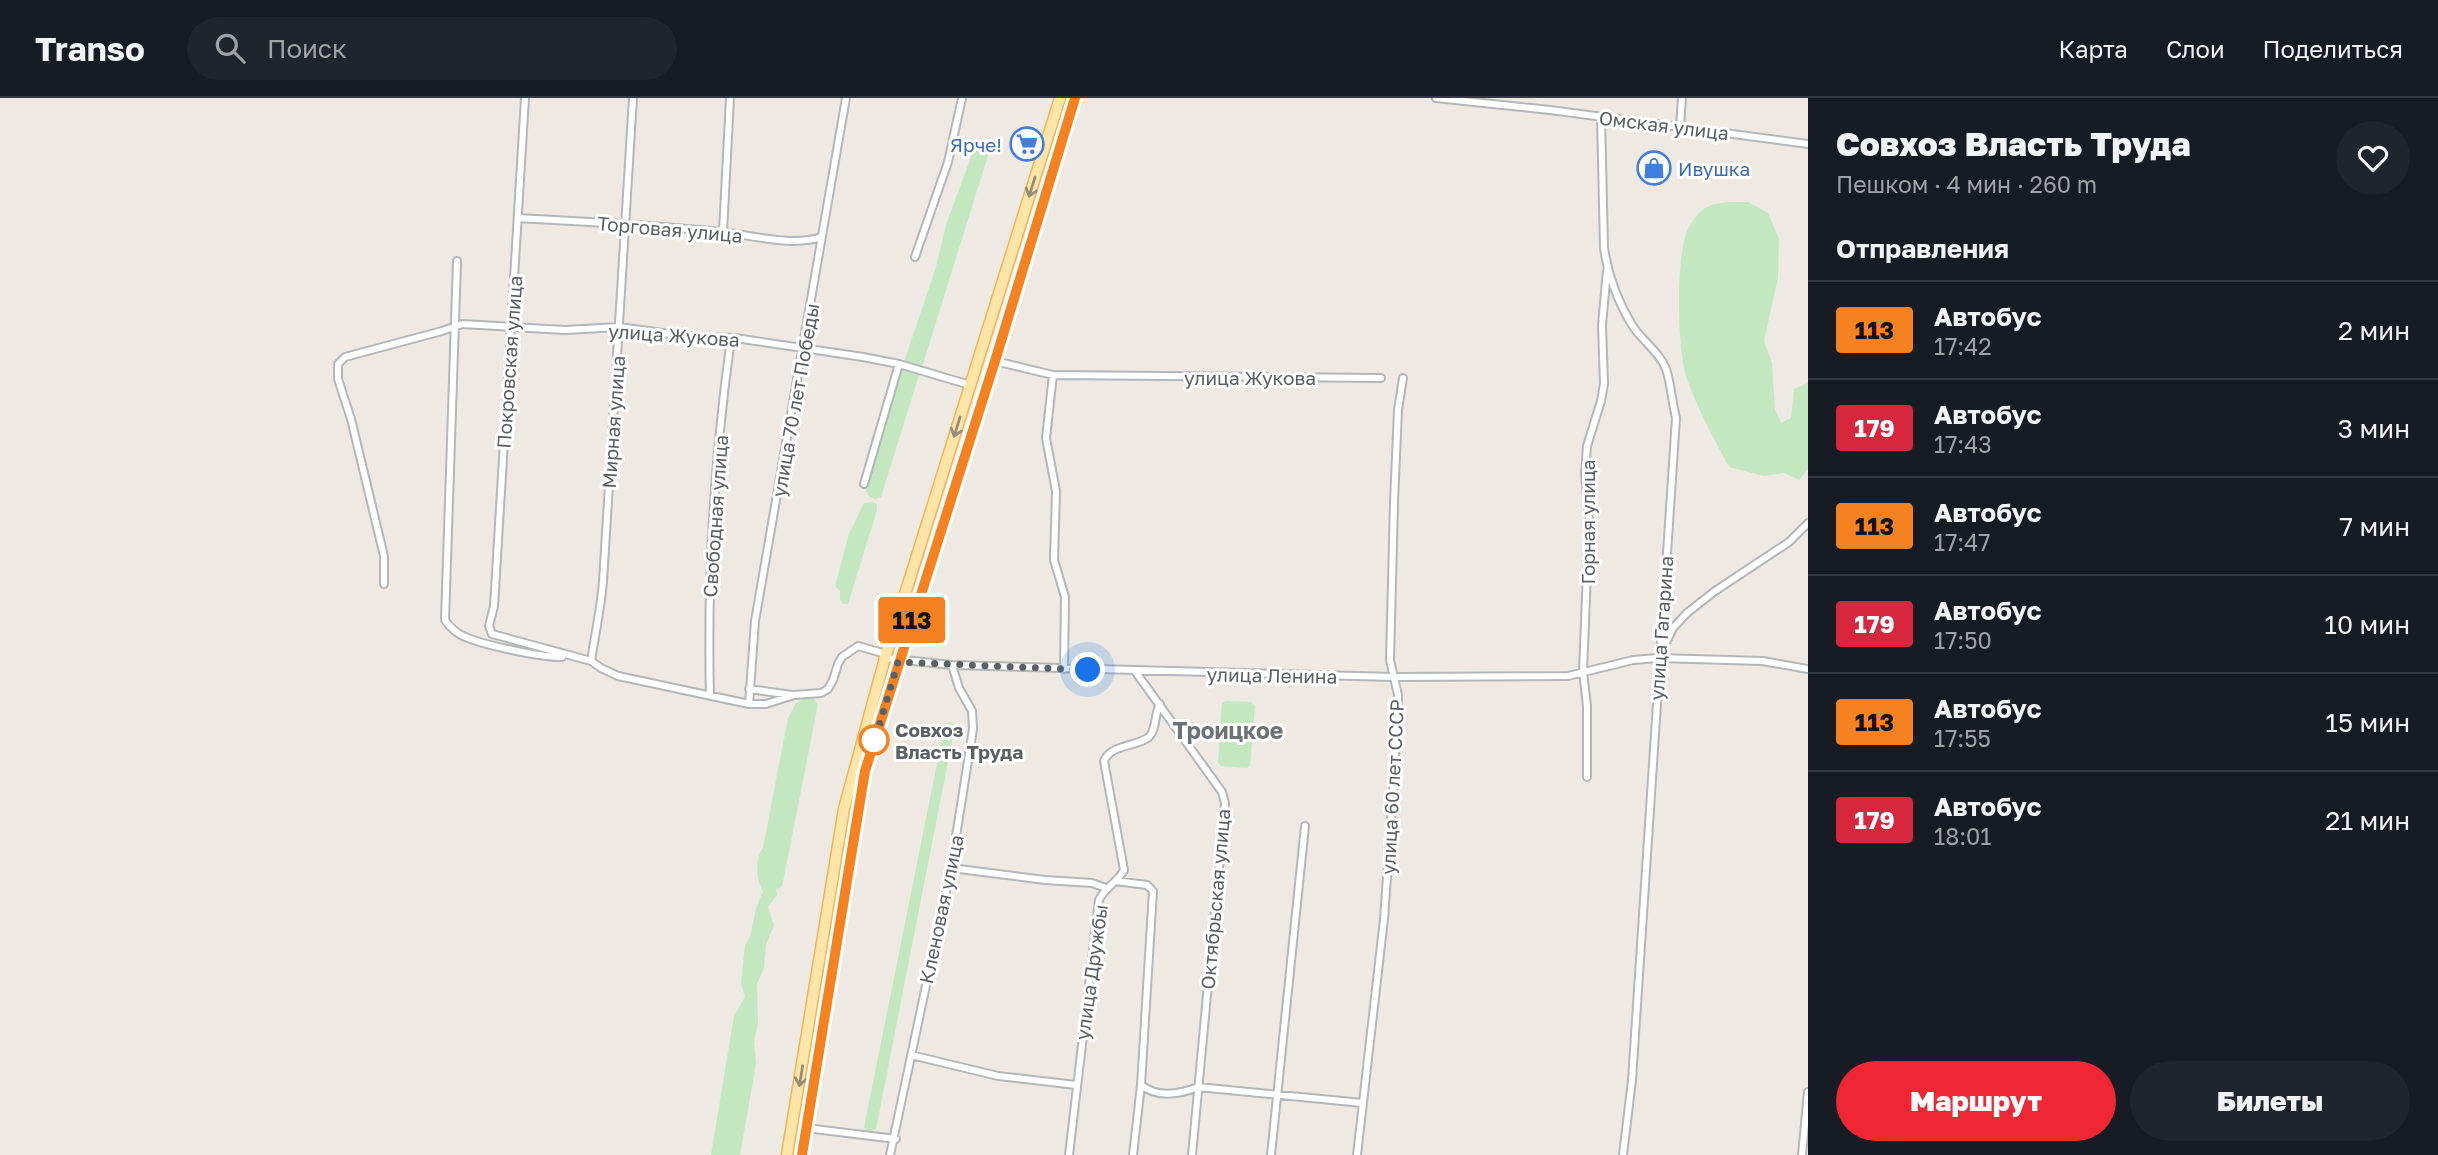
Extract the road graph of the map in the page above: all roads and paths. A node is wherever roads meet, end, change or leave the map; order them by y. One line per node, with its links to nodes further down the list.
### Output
1 (526, 98): 13 (street, Покровская улица)
2 (633, 98): 14 (street, Мирная улица)
3 (730, 98): 15 (street)
4 (846, 98): 16 (street, улица 70 лет Победы)
5 (962, 98): 17 (street)
6 (1060, 98): 30 (main road, one-way to 30)
7 (1075, 98): 25 (main road)
8 (1436, 98): 10 (street, Омская улица)
9 (1682, 98): 11 (street)
10 (1601, 117): 11 (street, Омская улица); 19 (street, улица Гагарина)
11 (1680, 127): 12 (street, Омская улица)
12 (1808, 144)
13 (518, 218): 14 (street, Торговая улица); 21 (street, Покровская улица)
14 (626, 225): 15 (street, Торговая улица); 22 (street, Мирная улица)
15 (723, 232): 16 (street, Торговая улица)
16 (822, 237): 24 (street, улица 70 лет Победы)
17 (915, 257)
18 (457, 261): 20 (street)
19 (1607, 269): 36 (street, улица Гагарина); 43 (street, Горная улица)
20 (456, 325): 21 (street, улица Жукова); 33 (street, улица Жукова); 35 (street)
21 (512, 326): 22 (street, улица Жукова); 35 (street, Покровская улица)
22 (619, 327): 23 (street, улица Жукова); 37 (street, Мирная улица)
23 (735, 338): 24 (street, улица Жукова); 49 (street, Свободная улица)
24 (803, 348): 26 (street, улица Жукова); 46 (street, улица 70 лет Победы)
25 (995, 361): 27 (street, улица Жукова); 38 (main road)
26 (899, 364): 30 (street, улица Жукова); 31 (street)
27 (1053, 375): 28 (street, улица Жукова); 40 (street)
28 (1381, 378)
29 (1403, 378): 45 (street, улица 60 лет СССР)
30 (970, 385): 34 (main road, one-way to 34)
31 (864, 484)
32 (1808, 523): 36 (street)
33 (384, 584)
34 (886, 656): 38 (street, улица Ленина); 48 (street, улица Ленина); 66 (main road, one-way to 66)
35 (575, 657): 37 (street)
36 (1658, 658): 41 (street, улица Ленина); 43 (street, улица Ленина); 74 (street, улица Гагарина)
37 (591, 661): 49 (street)
38 (898, 662): 39 (street, улица Ленина); 64 (main road)
39 (952, 666): 40 (street, улица Ленина); 54 (street, Кленовая улица)
40 (1064, 669): 42 (street, улица Ленина)
41 (1808, 669)
42 (1135, 671): 45 (street, улица Ленина); 51 (street, Октябрьская улица)
43 (1583, 672): 44 (street, улица Ленина); 47 (street, Горная улица)
44 (1568, 676): 45 (street, улица Ленина); 47 (street)
45 (1394, 677): 63 (street, улица 60 лет СССР)
46 (749, 689): 48 (street); 50 (street, улица 70 лет Победы)
47 (1586, 694): 52 (street, Горная улица)
48 (794, 695): 50 (street)
49 (710, 696): 50 (street)
50 (749, 704)
51 (1160, 704): 55 (street, улица Дружбы); 60 (street, Октябрьская улица)
52 (1587, 777)
53 (1305, 826): 62 (street)
54 (951, 868): 56 (street); 57 (street, Кленовая улица)
55 (1115, 881): 56 (street, улица Дружбы); 58 (street)
56 (1106, 888): 59 (street, улица Дружбы)
57 (911, 1055): 59 (street); 65 (street, Кленовая улица)
58 (1141, 1085): 60 (street); 70 (street)
59 (1076, 1086): 69 (street, улица Дружбы)
60 (1198, 1087): 62 (street); 71 (street, Октябрьская улица)
61 (1808, 1092): 75 (street)
62 (1278, 1095): 63 (street); 72 (street)
63 (1362, 1103): 73 (street, улица 60 лет СССР)
64 (806, 1128): 65 (street); 67 (main road)
65 (896, 1139): 68 (street, Кленовая улица)
66 (788, 1155)
67 (802, 1155)
68 (890, 1155)
69 (1069, 1155)
70 (1133, 1155)
71 (1192, 1155)
72 (1271, 1155)
73 (1357, 1155)
74 (1623, 1155)
75 (1802, 1155)

